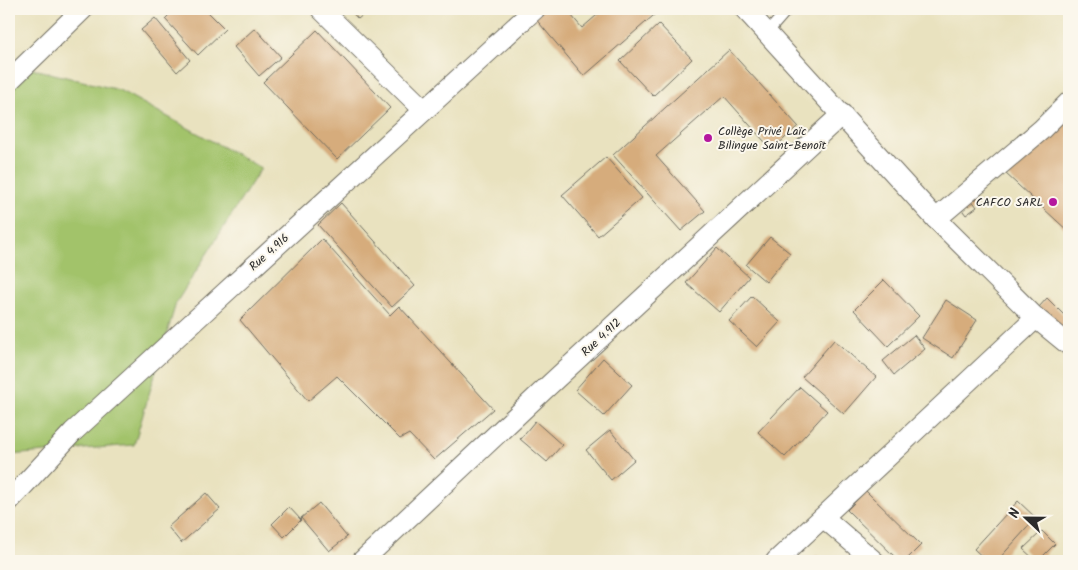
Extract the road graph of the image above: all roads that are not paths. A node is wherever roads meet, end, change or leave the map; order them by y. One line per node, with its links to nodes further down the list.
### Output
1 (83, 9): 7 (street)
2 (321, 9): 9 (street)
3 (535, 9): 9 (street, Rue 4.916)
4 (745, 9): 6 (street)
5 (788, 9): 6 (lane)
6 (767, 33): 10 (street)
7 (9, 80)
8 (1069, 102): 11 (street)
9 (424, 110): 14 (street, Rue 4.916)
10 (842, 114): 11 (street); 16 (street, Rue 4.912)
11 (936, 219): 12 (street)
12 (1036, 318): 13 (street); 15 (street)
13 (1069, 345)
14 (9, 500)
15 (824, 518): 17 (street); 18 (street)
16 (362, 561)
17 (776, 561)
18 (874, 561)

